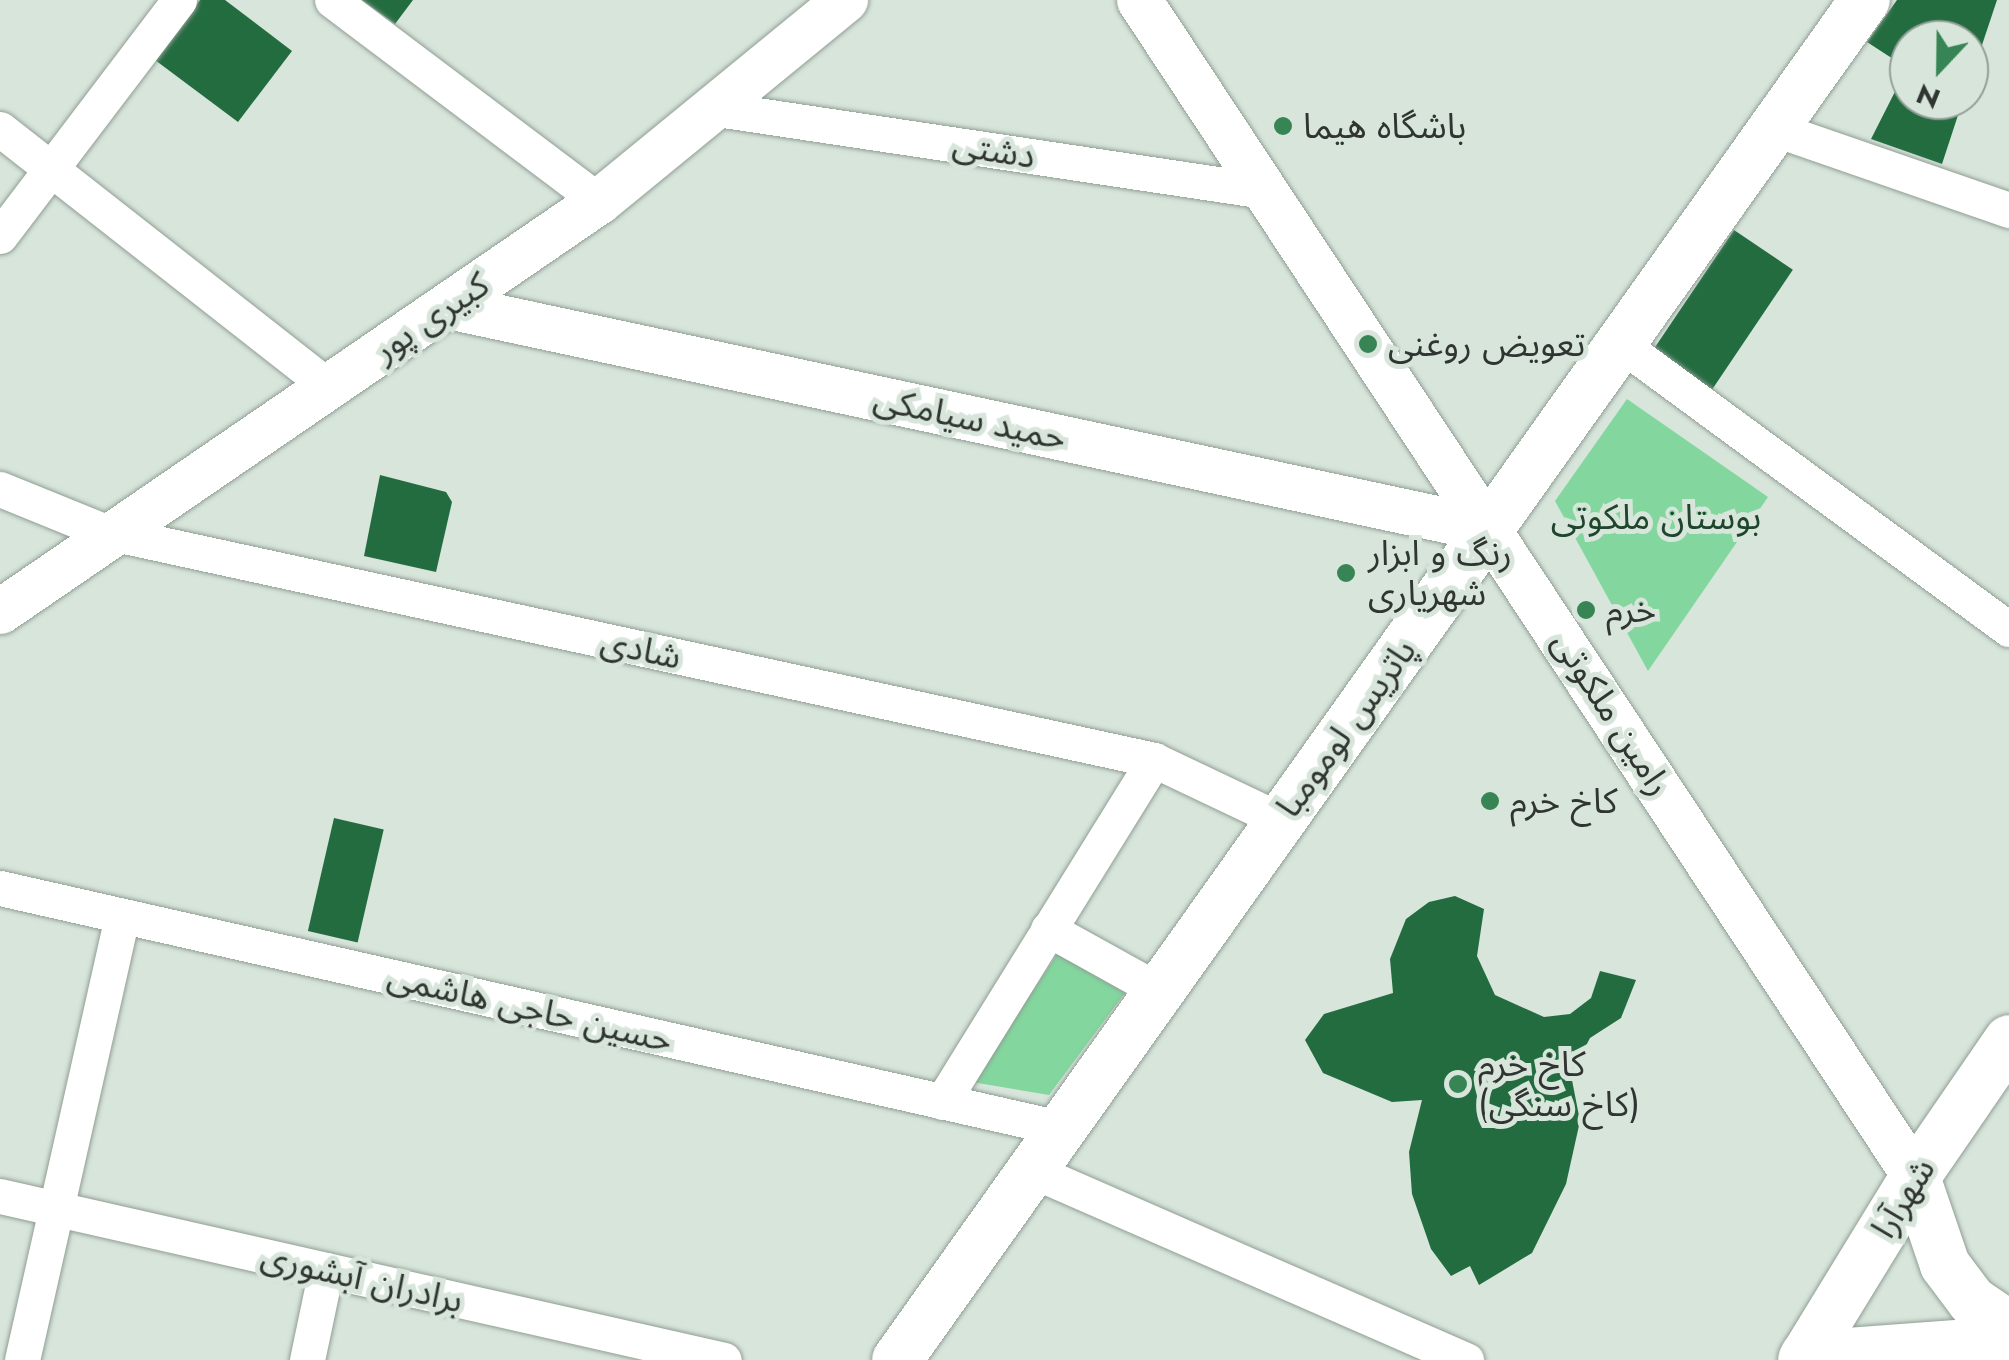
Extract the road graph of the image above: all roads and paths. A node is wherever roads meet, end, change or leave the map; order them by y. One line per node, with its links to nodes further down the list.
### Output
1 (179, 0): 9 (street)
2 (332, 0): 11 (street)
3 (1139, 0): 10 (street, رامین ملکوتی)
4 (1865, 0): 8 (main road, پاتریس لومومبا)
5 (822, 7): 6 (street, کبیری پور)
6 (717, 108): 10 (street, دشتی); 11 (street, کبیری پور)
7 (0, 129): 9 (street)
8 (1774, 129): 12 (street); 15 (main road, پاتریس لومومبا)
9 (51, 169): 13 (street); 16 (street)
10 (1271, 192): 18 (street, رامین ملکوتی)
11 (598, 201): 14 (street, کبیری پور)
12 (2009, 210)
13 (0, 236)
14 (448, 306): 16 (street, کبیری پور); 18 (street, حمید سیامکی)
15 (1622, 345): 18 (main road, پاتریس لومومبا); 21 (street)
16 (329, 386): 19 (street, کبیری پور)
17 (0, 490): 19 (street, شادی)
18 (1492, 530): 23 (main road, پاتریس لومومبا); 32 (street, رامین ملکوتی)
19 (106, 532): 20 (street, کبیری پور); 22 (street, شادی)
20 (0, 611)
21 (2009, 629)
22 (1154, 760): 23 (street, شادی); 26 (street)
23 (1278, 820): 27 (main road, پاتریس لومومبا)
24 (0, 888): 25 (street, حسین حاجی هاشمی)
25 (122, 916): 29 (street, حسین حاجی هاشمی); 34 (street)
26 (1048, 929): 27 (street); 29 (street)
27 (1158, 990): 30 (main road, پاتریس لومومبا)
28 (2009, 1040): 32 (main road, شهرآرا)
29 (942, 1102): 30 (street, حسین حاجی هاشمی)
30 (1060, 1128): 31 (main road, پاتریس لومومبا)
31 (1031, 1170): 42 (main road, پاتریس لومومبا); 43 (street)
32 (1915, 1176): 36 (main road, رامین ملکوتی); 38 (main road, شهرآرا)
33 (0, 1196): 34 (street, برادران آبشوری)
34 (56, 1208): 35 (street, برادران آبشوری); 39 (street)
35 (326, 1270): 40 (street); 41 (street, برادران آبشوری)
36 (2009, 1326)
37 (2009, 1341): 38 (main road)
38 (1804, 1358)
39 (22, 1360)
40 (307, 1360)
41 (724, 1360)
42 (897, 1360)
43 (1466, 1360)

